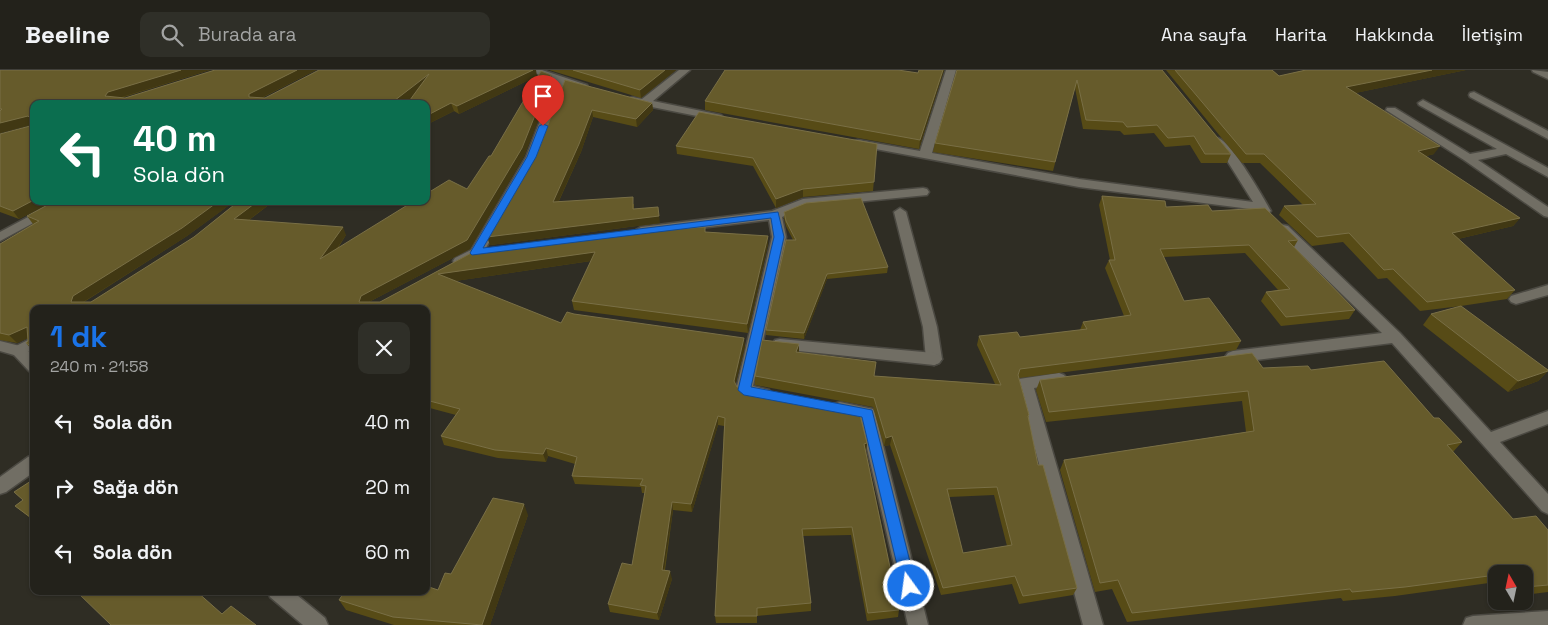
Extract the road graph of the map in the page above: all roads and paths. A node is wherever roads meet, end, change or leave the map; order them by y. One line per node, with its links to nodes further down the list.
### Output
1 (533, 70): 6 (street)
2 (685, 70): 10 (street)
3 (951, 70): 18 (street)
4 (1537, 70): 5 (street)
5 (1548, 76)
6 (561, 81): 7 (street); 30 (street)
7 (599, 91)
8 (1474, 95): 15 (street)
9 (618, 96): 10 (street)
10 (645, 102): 13 (street)
11 (1423, 103): 17 (street)
12 (1391, 110): 19 (street)
13 (728, 120)
14 (1206, 127): 23 (street)
15 (1548, 136)
16 (850, 142): 18 (street)
17 (1509, 150): 19 (street); 20 (street)
18 (926, 155): 23 (street)
19 (1468, 158): 25 (street)
20 (1548, 173)
21 (923, 192): 26 (street)
22 (60, 205): 28 (street)
23 (1261, 207): 34 (street)
24 (900, 212): 36 (street)
25 (1548, 213)
26 (775, 214): 27 (street); 36 (street)
27 (630, 233)
28 (0, 237)
29 (495, 250): 30 (street)
30 (476, 253): 31 (street)
31 (447, 267)
32 (1548, 290): 33 (street)
33 (1516, 299)
34 (1395, 337): 40 (street); 46 (street)
35 (736, 338): 36 (street)
36 (756, 341): 43 (street)
37 (30, 344): 39 (street)
38 (0, 346): 39 (street)
39 (19, 351): 41 (street)
40 (1220, 359)
41 (30, 363)
42 (1073, 377): 54 (street)
43 (782, 398)
44 (820, 404): 53 (street)
45 (1548, 417): 46 (street)
46 (1487, 440): 49 (street)
47 (30, 465): 48 (street)
48 (0, 487)
49 (1548, 506)
50 (282, 595): 52 (street)
51 (1548, 620): 55 (street)
52 (318, 625)
53 (918, 625)
54 (1093, 625)
55 (1473, 625)

